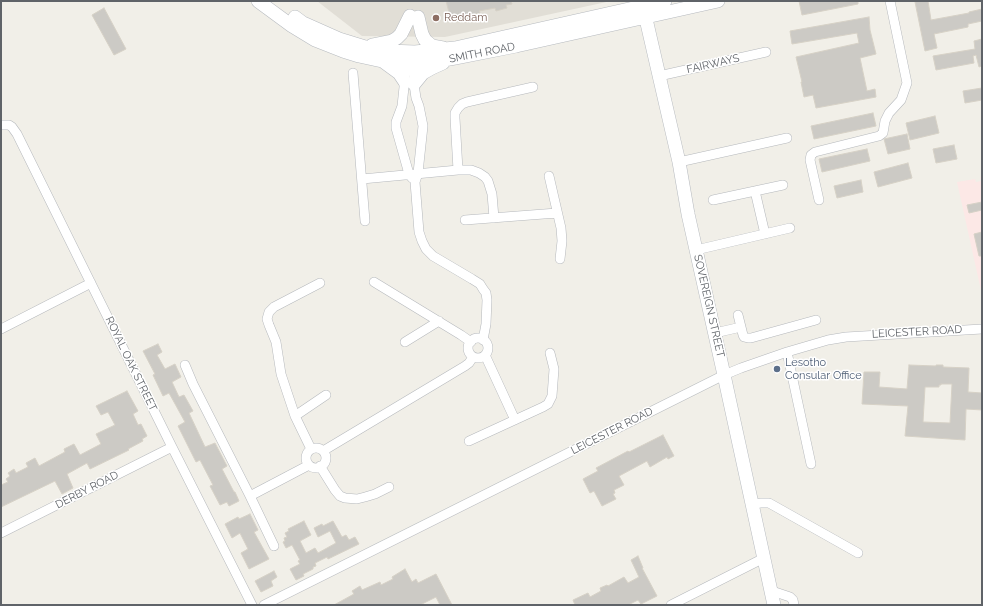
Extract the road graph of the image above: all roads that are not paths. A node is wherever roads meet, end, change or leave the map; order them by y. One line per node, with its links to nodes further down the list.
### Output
1 (258, 1): 7 (main road, SMITH ROAD)
2 (272, 1): 7 (main road, SMITH ROAD)
3 (665, 1): 6 (main road, SMITH ROAD)
4 (718, 1): 6 (main road, SMITH ROAD)
5 (890, 1): 29 (street)
6 (644, 11): 10 (main road, SMITH ROAD); 14 (main road, SOVEREIGN STREET)
7 (301, 26): 8 (main road, SMITH ROAD); 12 (main road, SMITH ROAD)
8 (365, 47): 10 (main road); 11 (main road, SMITH ROAD)
9 (766, 52): 14 (street, FAIRWAYS)
10 (451, 54): 11 (main road, SMITH ROAD); 15 (main road)
11 (411, 57): 12 (main road, SMITH ROAD); 15 (street)
12 (382, 60): 15 (main road)
13 (353, 73): 25 (street)
14 (659, 76): 21 (main road, SOVEREIGN STREET)
15 (410, 83): 17 (street); 18 (street)
16 (532, 87): 22 (street)
17 (402, 106): 18 (street); 24 (street)
18 (419, 106): 24 (street)
19 (5, 125): 39 (street, ROYAL OAK STREET)
20 (787, 138): 21 (street)
21 (679, 162): 36 (main road, SOVEREIGN STREET)
22 (458, 170): 24 (street); 31 (street)
23 (549, 176): 30 (street)
24 (414, 177): 25 (street); 48 (street)
25 (362, 179): 33 (street)
26 (783, 185): 27 (street)
27 (755, 191): 28 (street); 35 (street)
28 (713, 200)
29 (819, 200)
30 (557, 213): 31 (street); 37 (street)
31 (494, 218): 32 (street)
32 (465, 220)
33 (365, 221)
34 (790, 228): 35 (street)
35 (765, 234): 36 (street)
36 (696, 250): 47 (main road, SOVEREIGN STREET)
37 (560, 259)
38 (374, 282): 43 (street)
39 (91, 283): 46 (street); 61 (street, ROYAL OAK STREET)
40 (320, 283): 58 (street)
41 (738, 315): 44 (street)
42 (816, 320): 44 (street)
43 (439, 321): 49 (street); 50 (street)
44 (741, 327): 47 (street)
45 (982, 328): 51 (street, LEICESTER ROAD)
46 (1, 329)
47 (715, 333): 56 (main road, SOVEREIGN STREET)
48 (483, 340): 50 (street); 53 (street)
49 (405, 342)
50 (471, 342): 54 (street)
51 (787, 352): 56 (street, LEICESTER ROAD); 64 (street)
52 (550, 353): 59 (street)
53 (485, 355): 54 (street); 59 (street)
54 (474, 357): 63 (street)
55 (185, 365): 68 (street)
56 (724, 375): 69 (main road, SOVEREIGN STREET); 76 (street, LEICESTER ROAD)
57 (326, 395): 58 (street)
58 (295, 416): 62 (street)
59 (515, 420): 60 (street)
60 (469, 442)
61 (172, 447): 70 (street, DERBY ROAD); 75 (street, ROYAL OAK STREET)
62 (311, 449): 63 (street); 65 (street)
63 (323, 451): 66 (street)
64 (811, 464)
65 (309, 465): 66 (street); 68 (street)
66 (320, 466): 67 (street)
67 (389, 487)
68 (250, 496): 71 (street)
69 (752, 504): 72 (street); 73 (main road, SOVEREIGN STREET)
70 (1, 533)
71 (274, 546)
72 (858, 553)
73 (764, 558): 74 (main road, SOVEREIGN STREET); 77 (street)
74 (772, 591): 78 (main road, SOVEREIGN STREET); 79 (street)
75 (252, 605)
76 (264, 605)
77 (671, 605)
78 (774, 605)
79 (794, 605)

